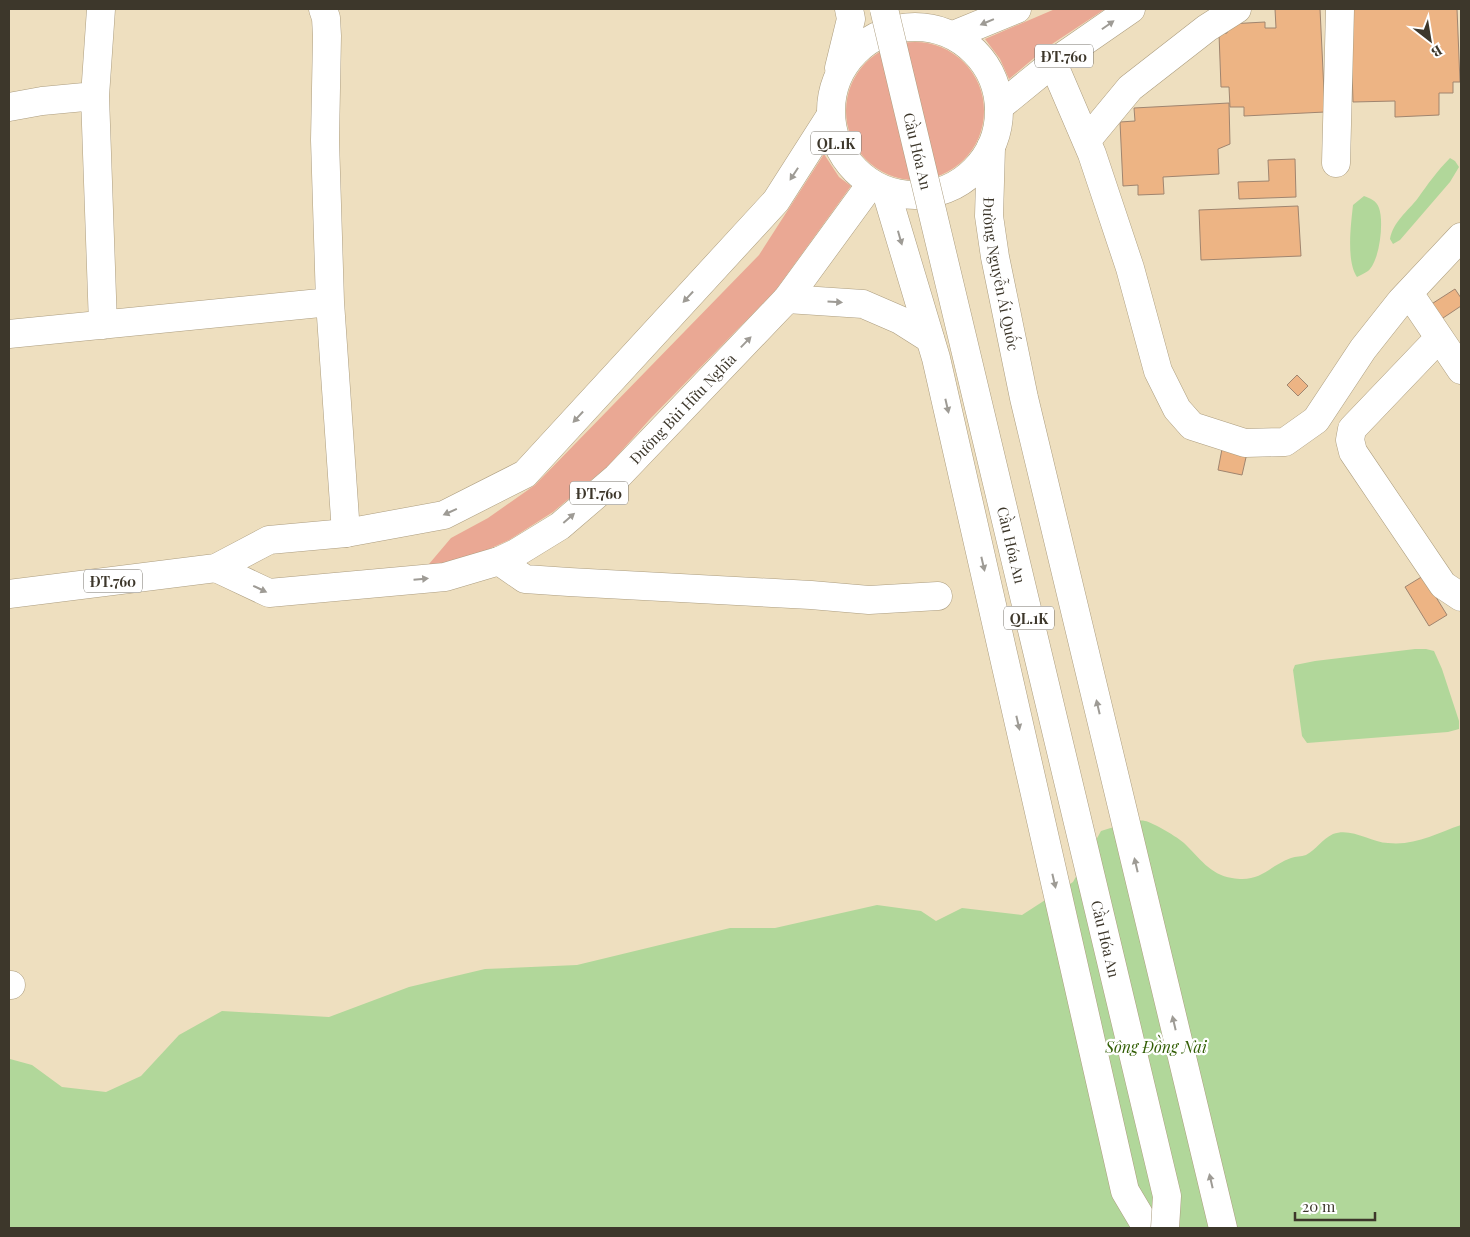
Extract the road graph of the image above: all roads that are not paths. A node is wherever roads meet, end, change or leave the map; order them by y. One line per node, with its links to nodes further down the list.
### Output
1 (101, 9): 12 (main road)
2 (322, 9): 23 (main road)
3 (849, 9): 11 (main road, QL.1K)
4 (884, 9): 36 (main road, Cầu Hóa An / QL.1K, bridge)
5 (1017, 9): 9 (main road, one-way to 9)
6 (1131, 9): 10 (main road, ĐT.760, one-way to 6)
7 (1237, 9): 16 (main road)
8 (1340, 9): 18 (main road)
9 (937, 24): 11 (main road, QL.1K); 14 (main road, QL.1K)
10 (1053, 63): 14 (main road, ĐT.760); 16 (main road)
11 (838, 73): 15 (main road, QL.1K)
12 (95, 96): 13 (main road); 24 (main road)
13 (9, 107)
14 (1000, 107): 17 (main road, QL.1K)
15 (830, 118): 19 (main road, QL.1K); 29 (main road, ĐT.760, one-way to 29)
16 (1087, 140): 21 (main road)
17 (991, 147): 19 (main road, QL.1K); 37 (main road, Đường Nguyễn Ái Quốc / QL.1K, one-way to 17)
18 (1336, 163)
19 (879, 187): 22 (main road, Đường Bùi Hữu Nghĩa / ĐT.760); 27 (main road, QL.1K, one-way to 27)
20 (1461, 237): 21 (main road)
21 (1408, 294): 26 (main road)
22 (786, 299): 27 (main road, one-way to 27); 30 (main road, Đường Bùi Hữu Nghĩa / ĐT.760, one-way to 22)
23 (330, 302): 24 (main road); 29 (main road)
24 (104, 325): 25 (main road)
25 (9, 334)
26 (1439, 338): 28 (main road); 34 (main road)
27 (933, 349): 35 (main road, QL.1K, one-way to 35)
28 (1461, 370)
29 (346, 533): 31 (main road, ĐT.760)
30 (498, 561): 31 (main road, Đường Bùi Hữu Nghĩa / ĐT.760, one-way to 30); 33 (main road)
31 (216, 568): 32 (main road, ĐT.760)
32 (9, 594)
33 (938, 596)
34 (1461, 597)
35 (1147, 1228)
36 (1165, 1228)
37 (1223, 1228)

